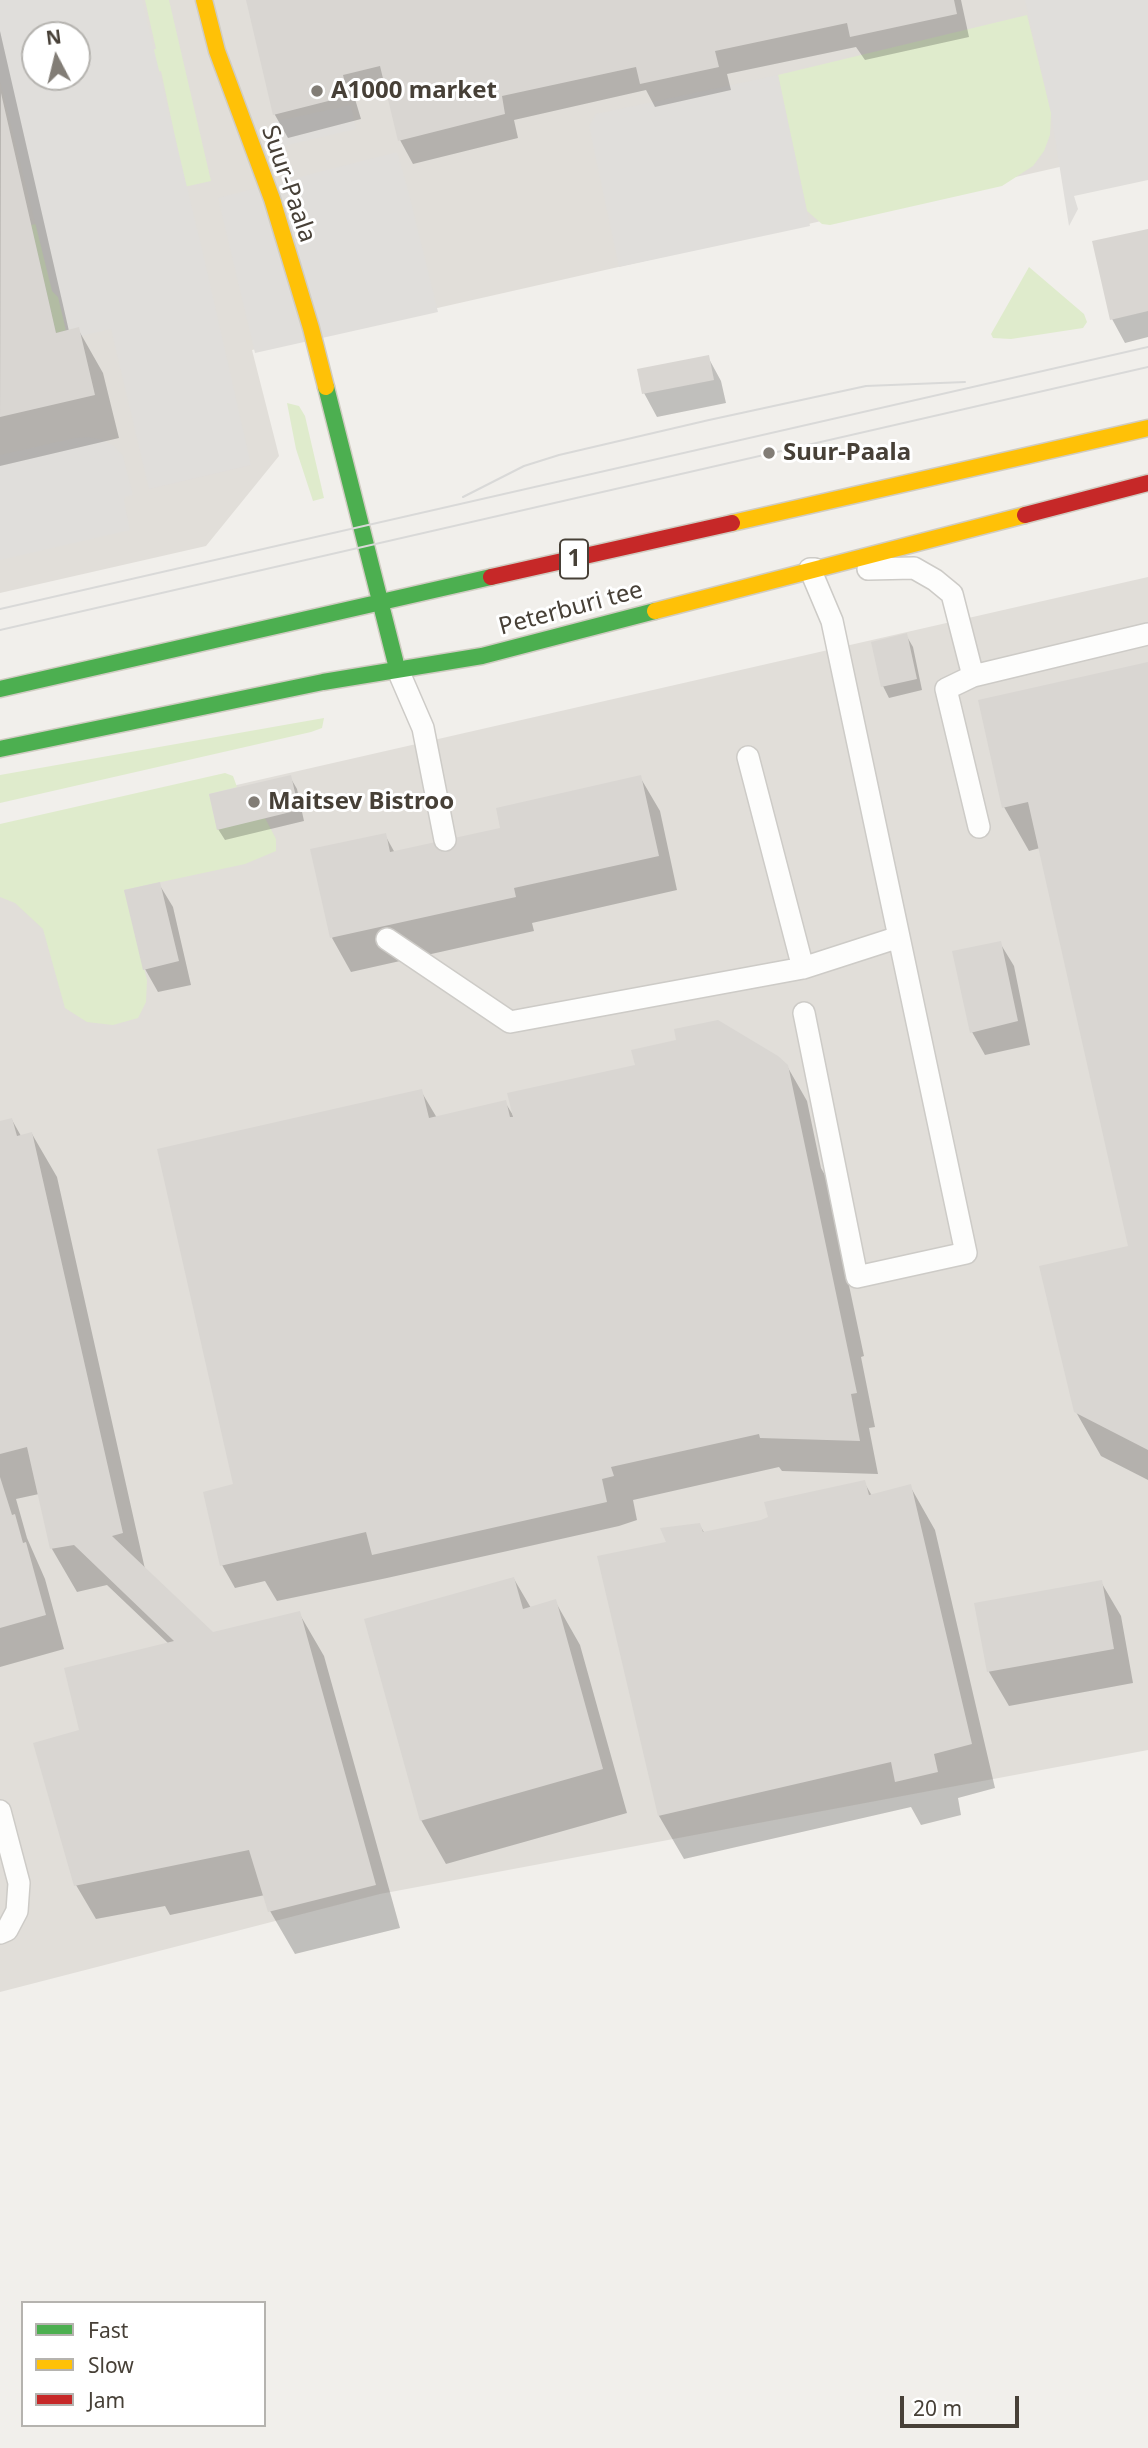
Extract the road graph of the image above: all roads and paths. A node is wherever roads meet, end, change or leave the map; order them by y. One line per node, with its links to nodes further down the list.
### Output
1 (204, 0): 5 (main road, Suur-Paala)
2 (1148, 428): 5 (main road, Peterburi tee / 1)
3 (1148, 483): 4 (main road, Peterburi tee)
4 (810, 569): 7 (main road, Peterburi tee); 8 (lane); 14 (lane)
5 (380, 601): 7 (main road, Suur-Paala); 9 (main road, Peterburi tee / 1)
6 (1148, 634): 8 (lane)
7 (397, 668): 10 (main road, Peterburi tee); 13 (lane)
8 (973, 676): 12 (lane)
9 (0, 689)
10 (0, 749)
11 (748, 757): 16 (lane)
12 (979, 827)
13 (445, 840)
14 (899, 937): 16 (lane); 17 (lane)
15 (387, 939): 16 (lane)
16 (803, 968)
17 (804, 1013)
18 (0, 1811): 19 (lane)
19 (0, 1933)

